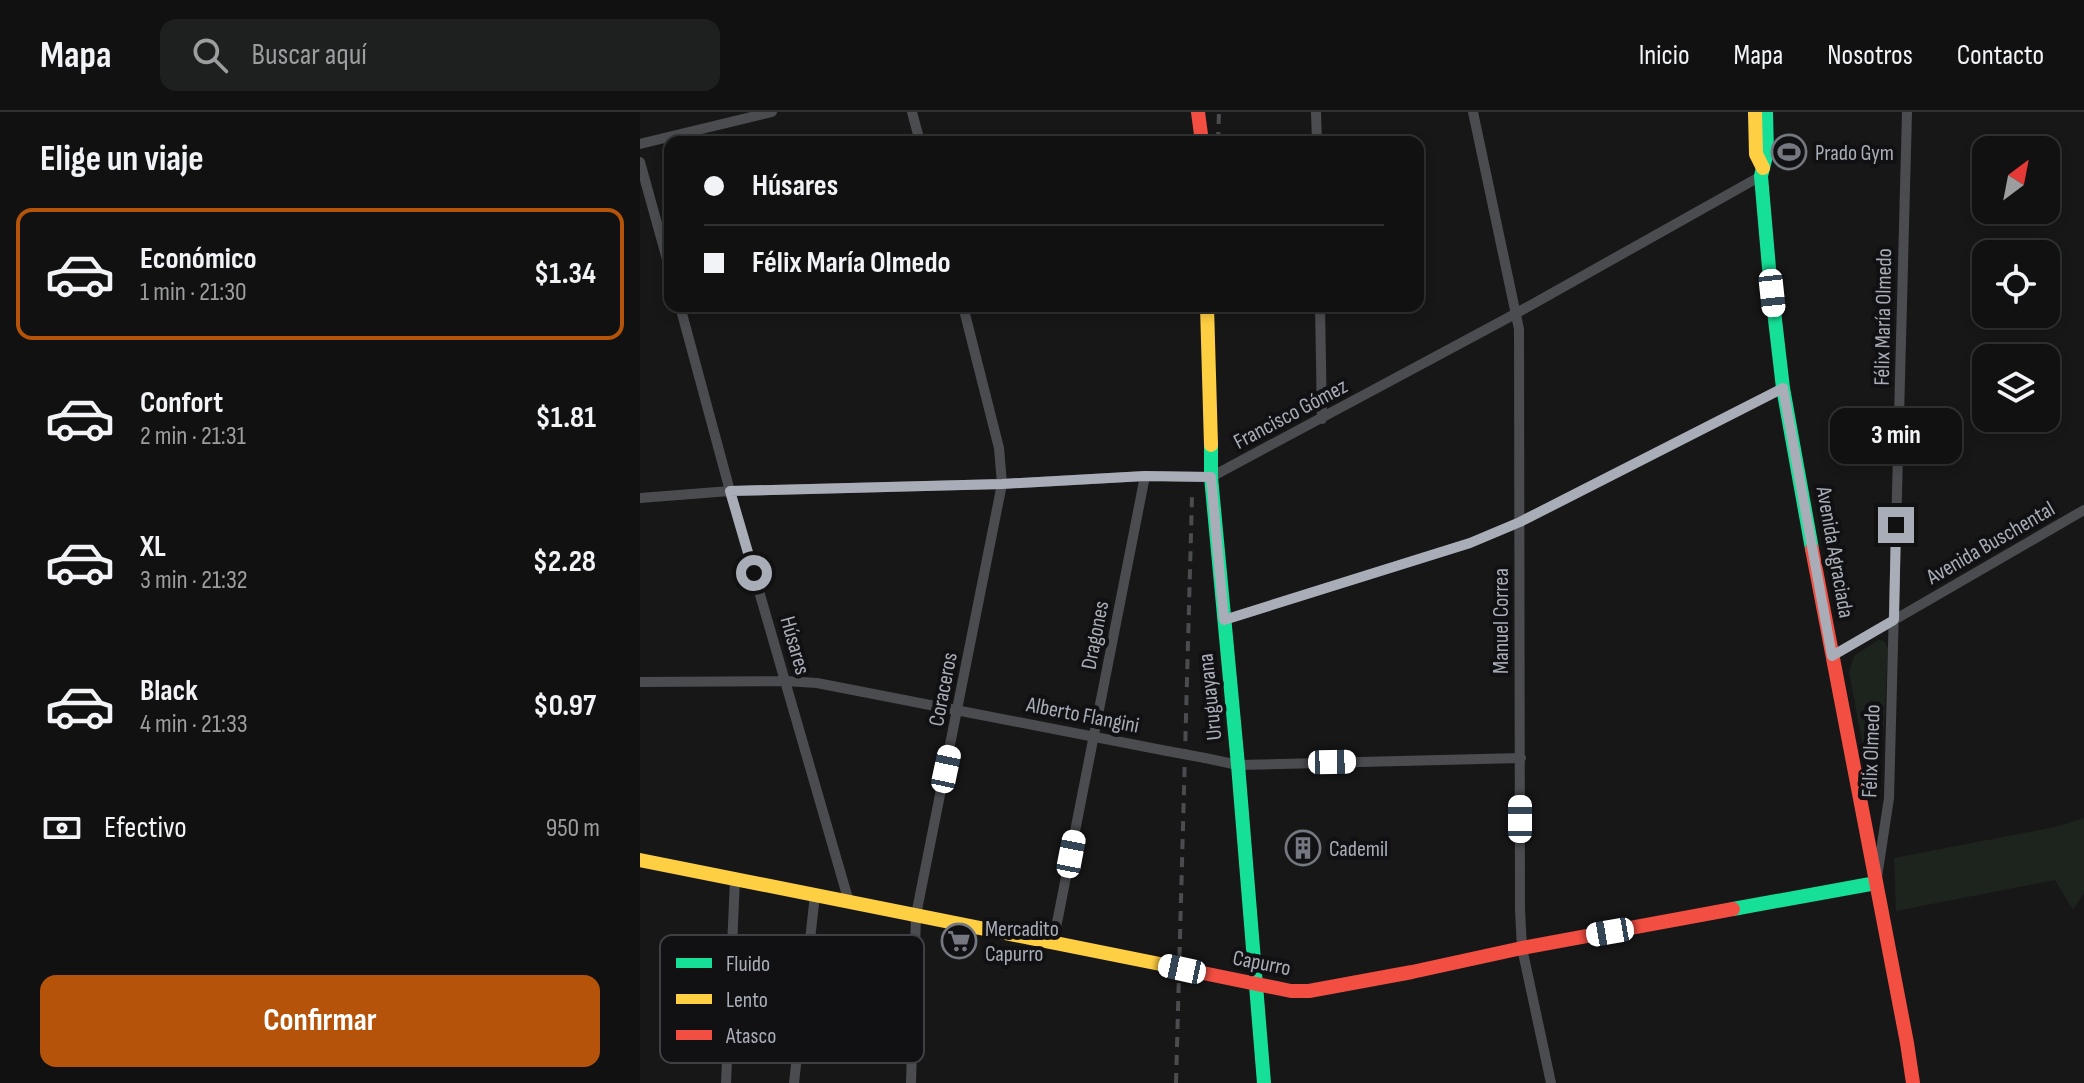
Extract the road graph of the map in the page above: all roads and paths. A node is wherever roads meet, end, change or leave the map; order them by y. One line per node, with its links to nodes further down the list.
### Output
1 (772, 112): 9 (street)
2 (912, 112): 10 (street)
3 (1198, 112): 11 (street)
4 (1316, 112): 12 (street)
5 (1473, 112): 22 (street, Manuel Correa)
6 (1755, 112): 16 (street, Avenida Agraciada)
7 (1766, 112): 16 (street, Avenida Agraciada)
8 (1907, 112): 33 (street, Félix María Olmedo)
9 (673, 136)
10 (918, 136)
11 (1201, 136)
12 (1317, 136)
13 (664, 138): 14 (street)
14 (640, 144)
15 (640, 162): 17 (street)
16 (1762, 172): 22 (street, Francisco Gómez); 23 (street, Avenida Agraciada)
17 (664, 248)
18 (682, 312): 28 (street, Húsares)
19 (965, 312): 27 (street, Coraceros)
20 (1207, 312): 26 (street, Uruguayana, bridge)
21 (1320, 312): 24 (street)
22 (1515, 314): 24 (street, Francisco Gómez); 31 (street, Manuel Correa)
23 (1783, 388): 31 (street); 34 (street, Avenida Agraciada)
24 (1322, 419): 26 (street, Francisco Gómez)
25 (1145, 476): 26 (street, Francisco Gómez); 27 (street, Francisco Gómez); 38 (street, Dragones)
26 (1211, 477): 32 (street, Uruguayana)
27 (1002, 484): 28 (street, Francisco Gómez); 37 (street, Coraceros)
28 (730, 491): 29 (street, Francisco Gómez); 35 (street, Húsares)
29 (640, 498)
30 (2084, 510): 33 (street, Avenida Buschental)
31 (1520, 522): 32 (street); 39 (street, Manuel Correa)
32 (1224, 620): 40 (street, Uruguayana)
33 (1894, 620): 34 (street, Avenida Buschental); 43 (street, Félix Olmedo)
34 (1832, 656): 43 (street, Avenida Agraciada)
35 (785, 681): 36 (street, Alberto Flangini); 37 (street, Alberto Flangini); 45 (street, Húsares)
36 (640, 682)
37 (958, 711): 38 (street, Alberto Flangini); 46 (street, Coraceros)
38 (1094, 736): 40 (street, Alberto Flangini, bridge); 50 (street, Dragones)
39 (1521, 758): 40 (street, Alberto Flangini); 51 (street, Manuel Correa)
40 (1238, 765): 52 (street, Uruguayana)
41 (640, 860): 42 (street, Capurro)
42 (735, 879): 44 (street, Capurro); 47 (street)
43 (1876, 883): 51 (street, Capurro); 61 (street, Avenida Agraciada)
44 (815, 895): 45 (street, Capurro); 48 (street)
45 (849, 902): 46 (street, Capurro)
46 (916, 915): 49 (street, Coraceros); 50 (street, Capurro)
47 (733, 935)
48 (811, 935)
49 (915, 935)
50 (1053, 943): 52 (street, Capurro, bridge)
51 (1522, 948): 52 (street, Capurro); 60 (street, Manuel Correa)
52 (1257, 984): 59 (street, Uruguayana)
53 (727, 1063): 56 (street)
54 (796, 1063): 57 (street)
55 (912, 1063): 58 (street, Coraceros)
56 (726, 1083)
57 (794, 1083)
58 (911, 1083)
59 (1264, 1083)
60 (1551, 1083)
61 (1913, 1083)

